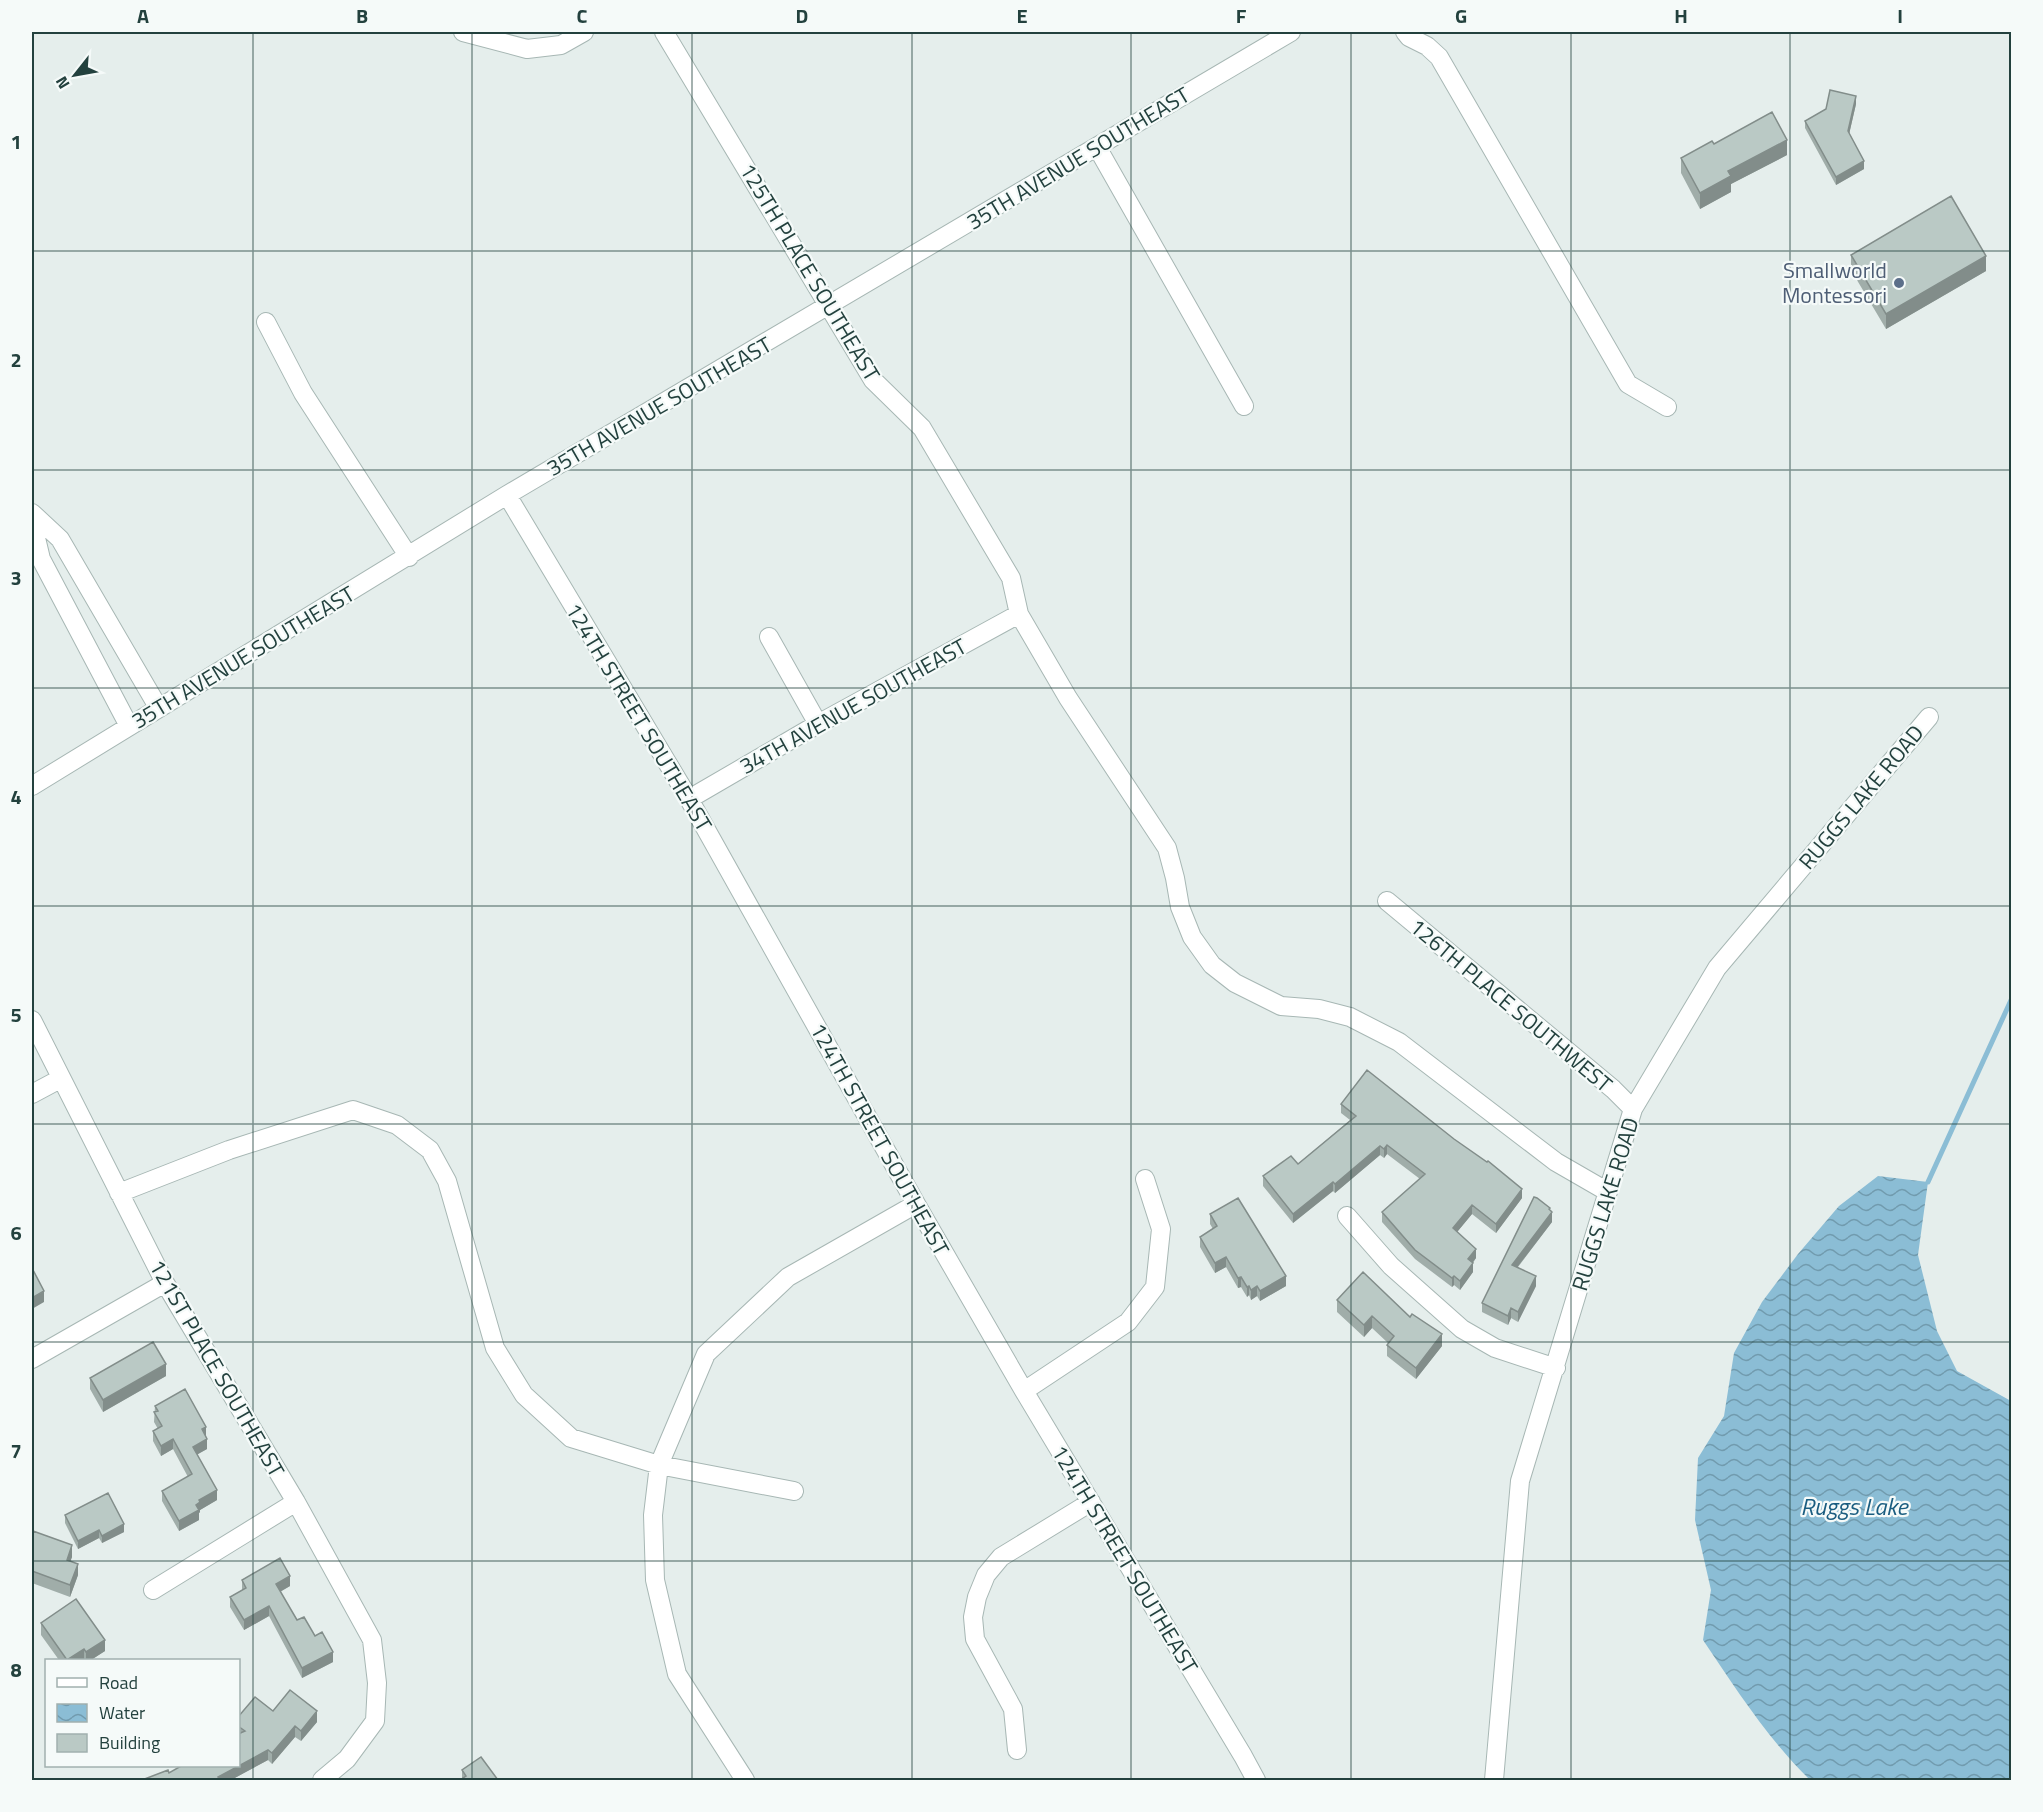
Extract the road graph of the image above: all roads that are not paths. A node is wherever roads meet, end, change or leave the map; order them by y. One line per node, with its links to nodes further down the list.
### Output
1 (463, 32): 2 (street)
2 (584, 32)
3 (664, 32): 7 (street, 125TH PLACE SOUTHEAST)
4 (1290, 32): 6 (street, 35TH AVENUE SOUTHEAST)
5 (1405, 32): 10 (street)
6 (1097, 147): 7 (street, 35TH AVENUE SOUTHEAST); 9 (street)
7 (829, 306): 11 (street, 35TH AVENUE SOUTHEAST); 15 (street, 125TH PLACE SOUTHEAST)
8 (266, 322): 14 (street)
9 (1244, 406)
10 (1667, 407)
11 (507, 495): 14 (street, 35TH AVENUE SOUTHEAST); 22 (street, 124TH STREET SOUTHEAST)
12 (32, 513): 17 (street)
13 (32, 521): 20 (street)
14 (409, 557): 17 (street, 35TH AVENUE SOUTHEAST)
15 (1019, 614): 19 (street, 34TH AVENUE SOUTHEAST); 29 (street, 125TH PLACE SOUTHEAST)
16 (768, 636): 19 (street)
17 (158, 708): 20 (street, 35TH AVENUE SOUTHEAST)
18 (1929, 717): 27 (street, RUGGS LAKE ROAD)
19 (818, 724): 22 (street, 34TH AVENUE SOUTHEAST)
20 (129, 726): 21 (street, 35TH AVENUE SOUTHEAST)
21 (32, 786)
22 (689, 799): 31 (street, 124TH STREET SOUTHEAST)
23 (1387, 901): 27 (street, 126TH PLACE SOUTHWEST)
24 (32, 1020): 25 (street, 121ST PLACE SOUTHEAST)
25 (60, 1079): 26 (street); 30 (street, 121ST PLACE SOUTHEAST)
26 (32, 1094)
27 (1634, 1109): 29 (street, RUGGS LAKE ROAD)
28 (1145, 1179): 36 (street)
29 (1608, 1192): 35 (street, RUGGS LAKE ROAD)
30 (118, 1193): 33 (street, 121ST PLACE SOUTHEAST); 37 (street)
31 (916, 1204): 36 (street, 124TH STREET SOUTHEAST); 37 (street)
32 (1347, 1216): 35 (street)
33 (165, 1283): 34 (street); 39 (street, 121ST PLACE SOUTHEAST)
34 (32, 1359)
35 (1556, 1368): 46 (street, RUGGS LAKE ROAD)
36 (1024, 1391): 40 (street, 124TH STREET SOUTHEAST)
37 (658, 1465): 38 (street); 44 (street)
38 (794, 1491)
39 (296, 1502): 41 (street); 43 (street, 121ST PLACE SOUTHEAST)
40 (1091, 1502): 42 (street); 45 (street, 124TH STREET SOUTHEAST)
41 (153, 1590)
42 (1017, 1750)
43 (322, 1780)
44 (745, 1780)
45 (1256, 1780)
46 (1494, 1780)

